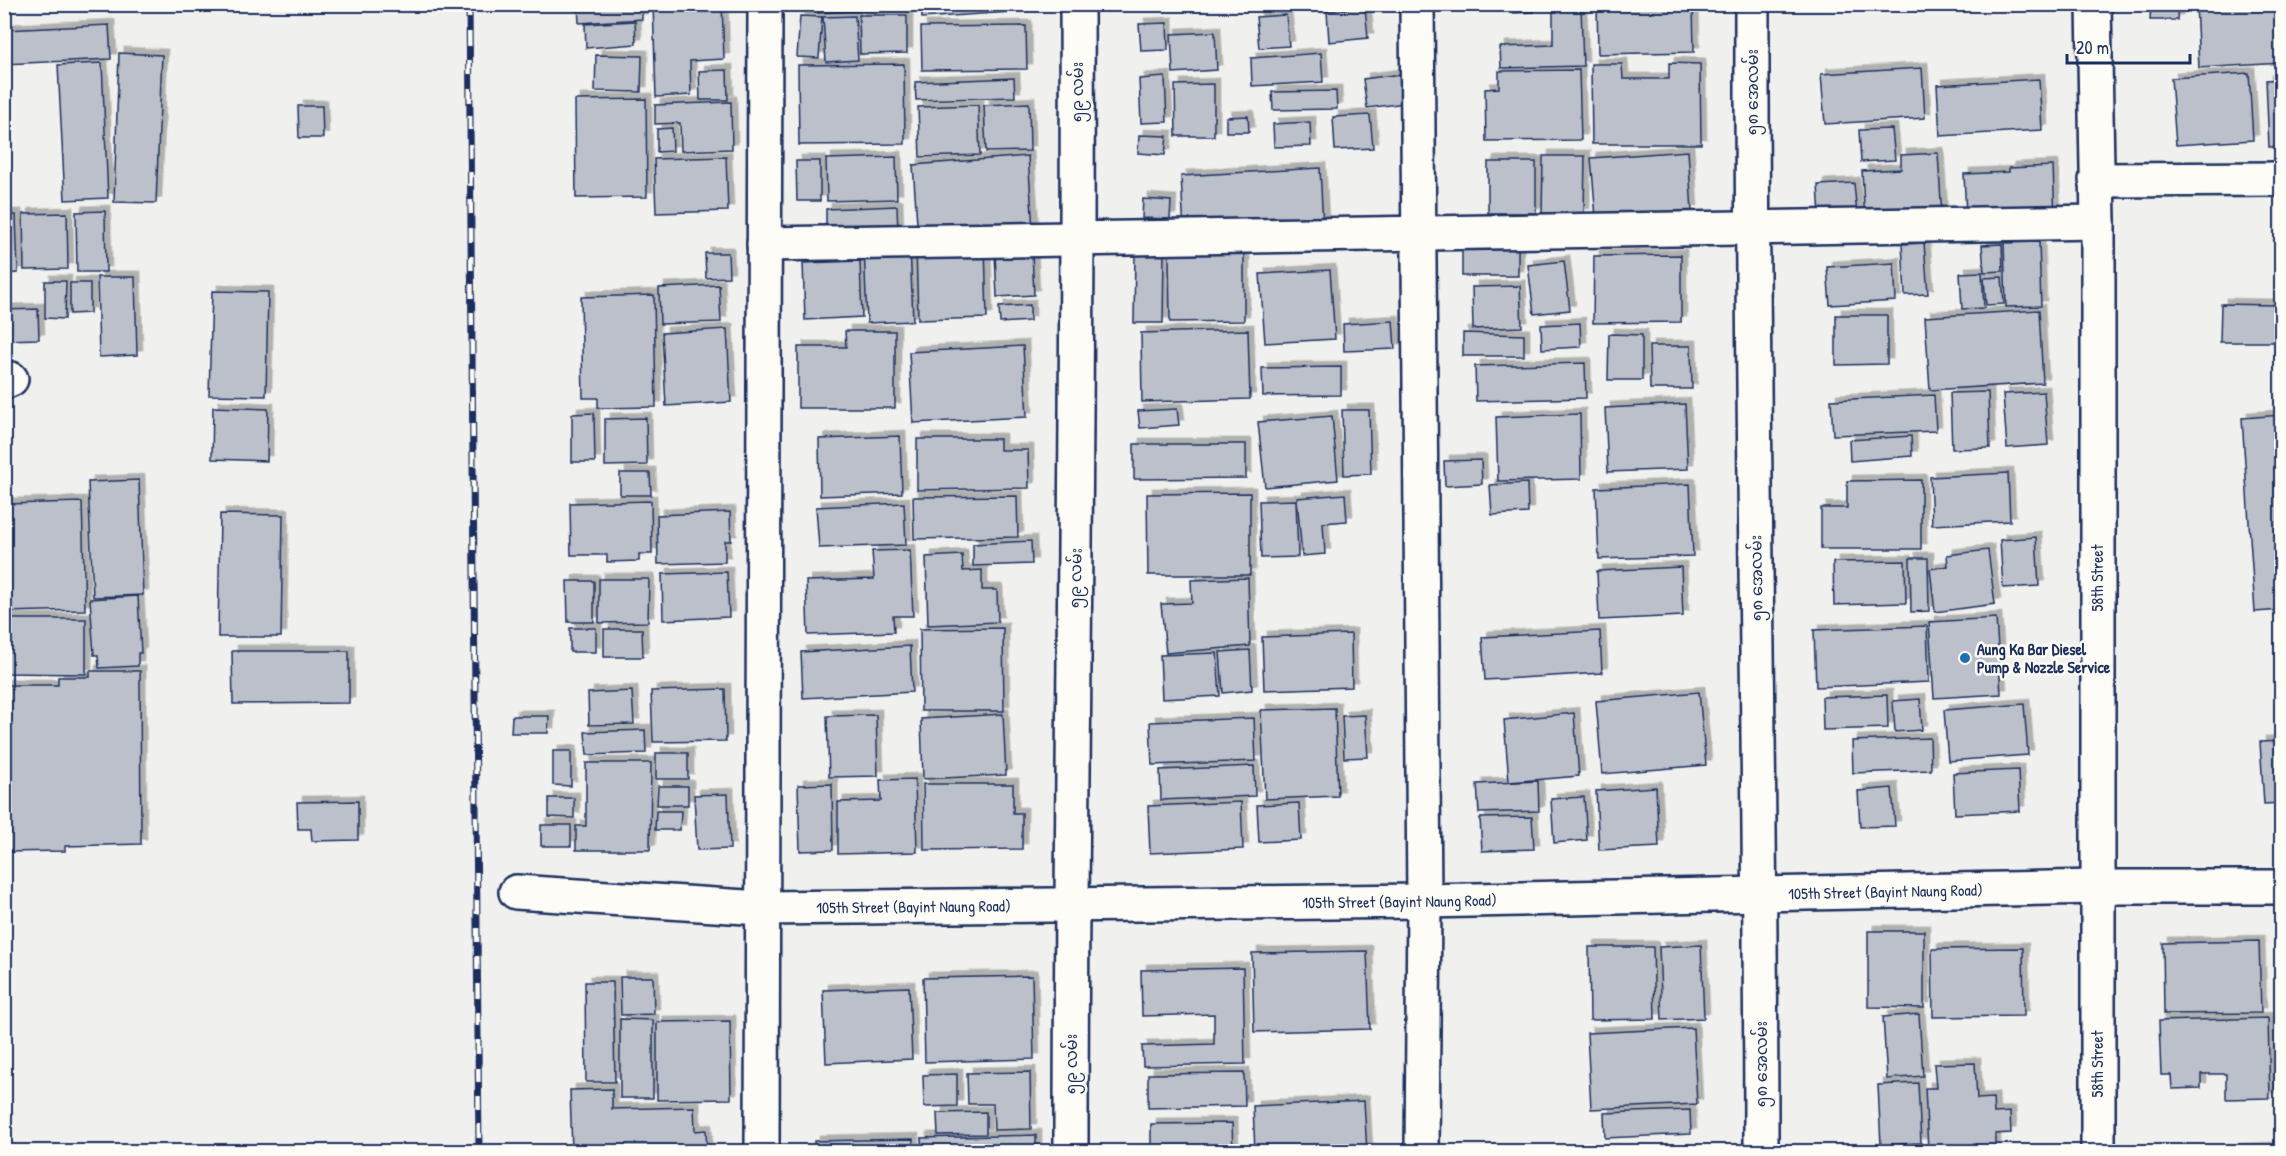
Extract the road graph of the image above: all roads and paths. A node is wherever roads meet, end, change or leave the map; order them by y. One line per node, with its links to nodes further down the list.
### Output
1 (765, 4): 12 (street)
2 (1077, 4): 11 (street, ၅၉ လမ်း)
3 (1417, 4): 10 (street)
4 (1752, 4): 9 (street, ၅၈ အေလမ်း)
5 (2094, 4): 7 (street, 58th Street)
6 (2282, 178): 7 (street)
7 (2096, 180): 8 (street, 58th Street)
8 (2098, 222): 9 (street); 14 (street, 58th Street)
9 (1752, 227): 10 (street); 16 (street, ၅၈ အေလမ်း)
10 (1418, 234): 11 (street); 17 (street)
11 (1078, 238): 12 (street); 18 (street, ၅၉ လမ်း)
12 (764, 244): 19 (street)
13 (2282, 886): 14 (street, 105th Street (Bayint Naung Road))
14 (2097, 887): 16 (street, 105th Street (Bayint Naung Road)); 24 (street, 58th Street)
15 (516, 892): 19 (street, 105th Street (Bayint Naung Road))
16 (1761, 894): 17 (street, 105th Street (Bayint Naung Road)); 23 (street, ၅၈ အေလမ်း)
17 (1424, 902): 18 (street, 105th Street (Bayint Naung Road)); 22 (street)
18 (1071, 905): 19 (street, 105th Street (Bayint Naung Road)); 21 (street, ၅၉ လမ်း)
19 (761, 908): 20 (street)
20 (762, 1152)
21 (1071, 1152)
22 (1422, 1152)
23 (1761, 1152)
24 (2098, 1152)

